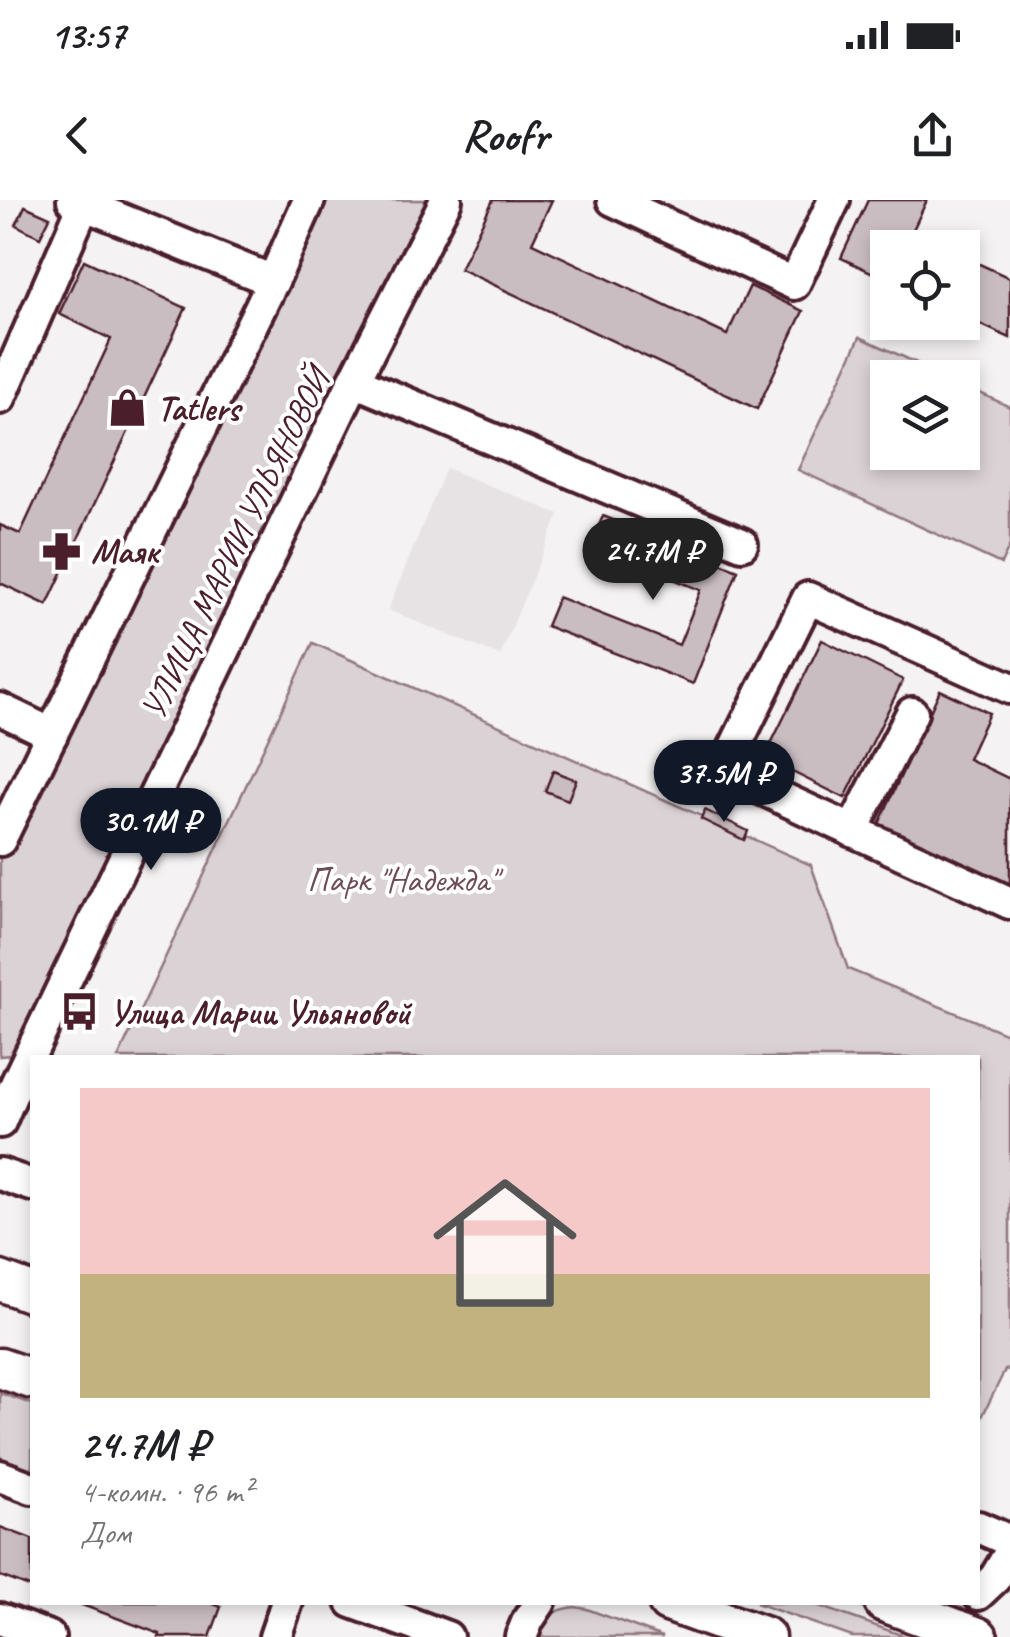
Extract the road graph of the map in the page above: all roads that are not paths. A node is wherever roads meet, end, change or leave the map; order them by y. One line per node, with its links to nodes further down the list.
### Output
1 (309, 200): 6 (street)
2 (446, 200): 7 (street, УЛИЦА МАРИИ УЛЬЯНОВОЙ)
3 (613, 200): 4 (street)
4 (834, 200)
5 (79, 202): 6 (street); 8 (street)
6 (274, 281): 13 (street)
7 (354, 381): 9 (street); 17 (street, УЛИЦА МАРИИ УЛЬЯНОВОЙ)
8 (0, 398)
9 (742, 544)
10 (1010, 688): 14 (street)
11 (0, 710): 13 (street)
12 (912, 714): 14 (street)
13 (52, 734): 15 (street)
14 (852, 830): 16 (street)
15 (0, 840)
16 (1010, 903)
17 (8, 1080): 18 (street, УЛИЦА МАРИИ УЛЬЯНОВОЙ)
18 (0, 1122)
19 (0, 1174): 20 (street)
20 (30, 1184)
21 (0, 1281): 22 (main road)
22 (30, 1292)
23 (0, 1368): 24 (main road)
24 (30, 1379)
25 (0, 1476): 26 (street)
26 (30, 1487)
27 (980, 1528): 28 (street)
28 (1010, 1541)
29 (1010, 1553): 30 (street)
30 (980, 1592)
31 (286, 1605): 40 (street)
32 (360, 1605): 41 (street)
33 (538, 1605): 42 (street)
34 (676, 1605): 43 (main road)
35 (892, 1605): 38 (main road)
36 (963, 1605): 38 (street)
37 (0, 1619): 39 (street)
38 (936, 1622): 44 (main road)
39 (49, 1637)
40 (276, 1637)
41 (447, 1637)
42 (521, 1637)
43 (765, 1637)
44 (978, 1637)

